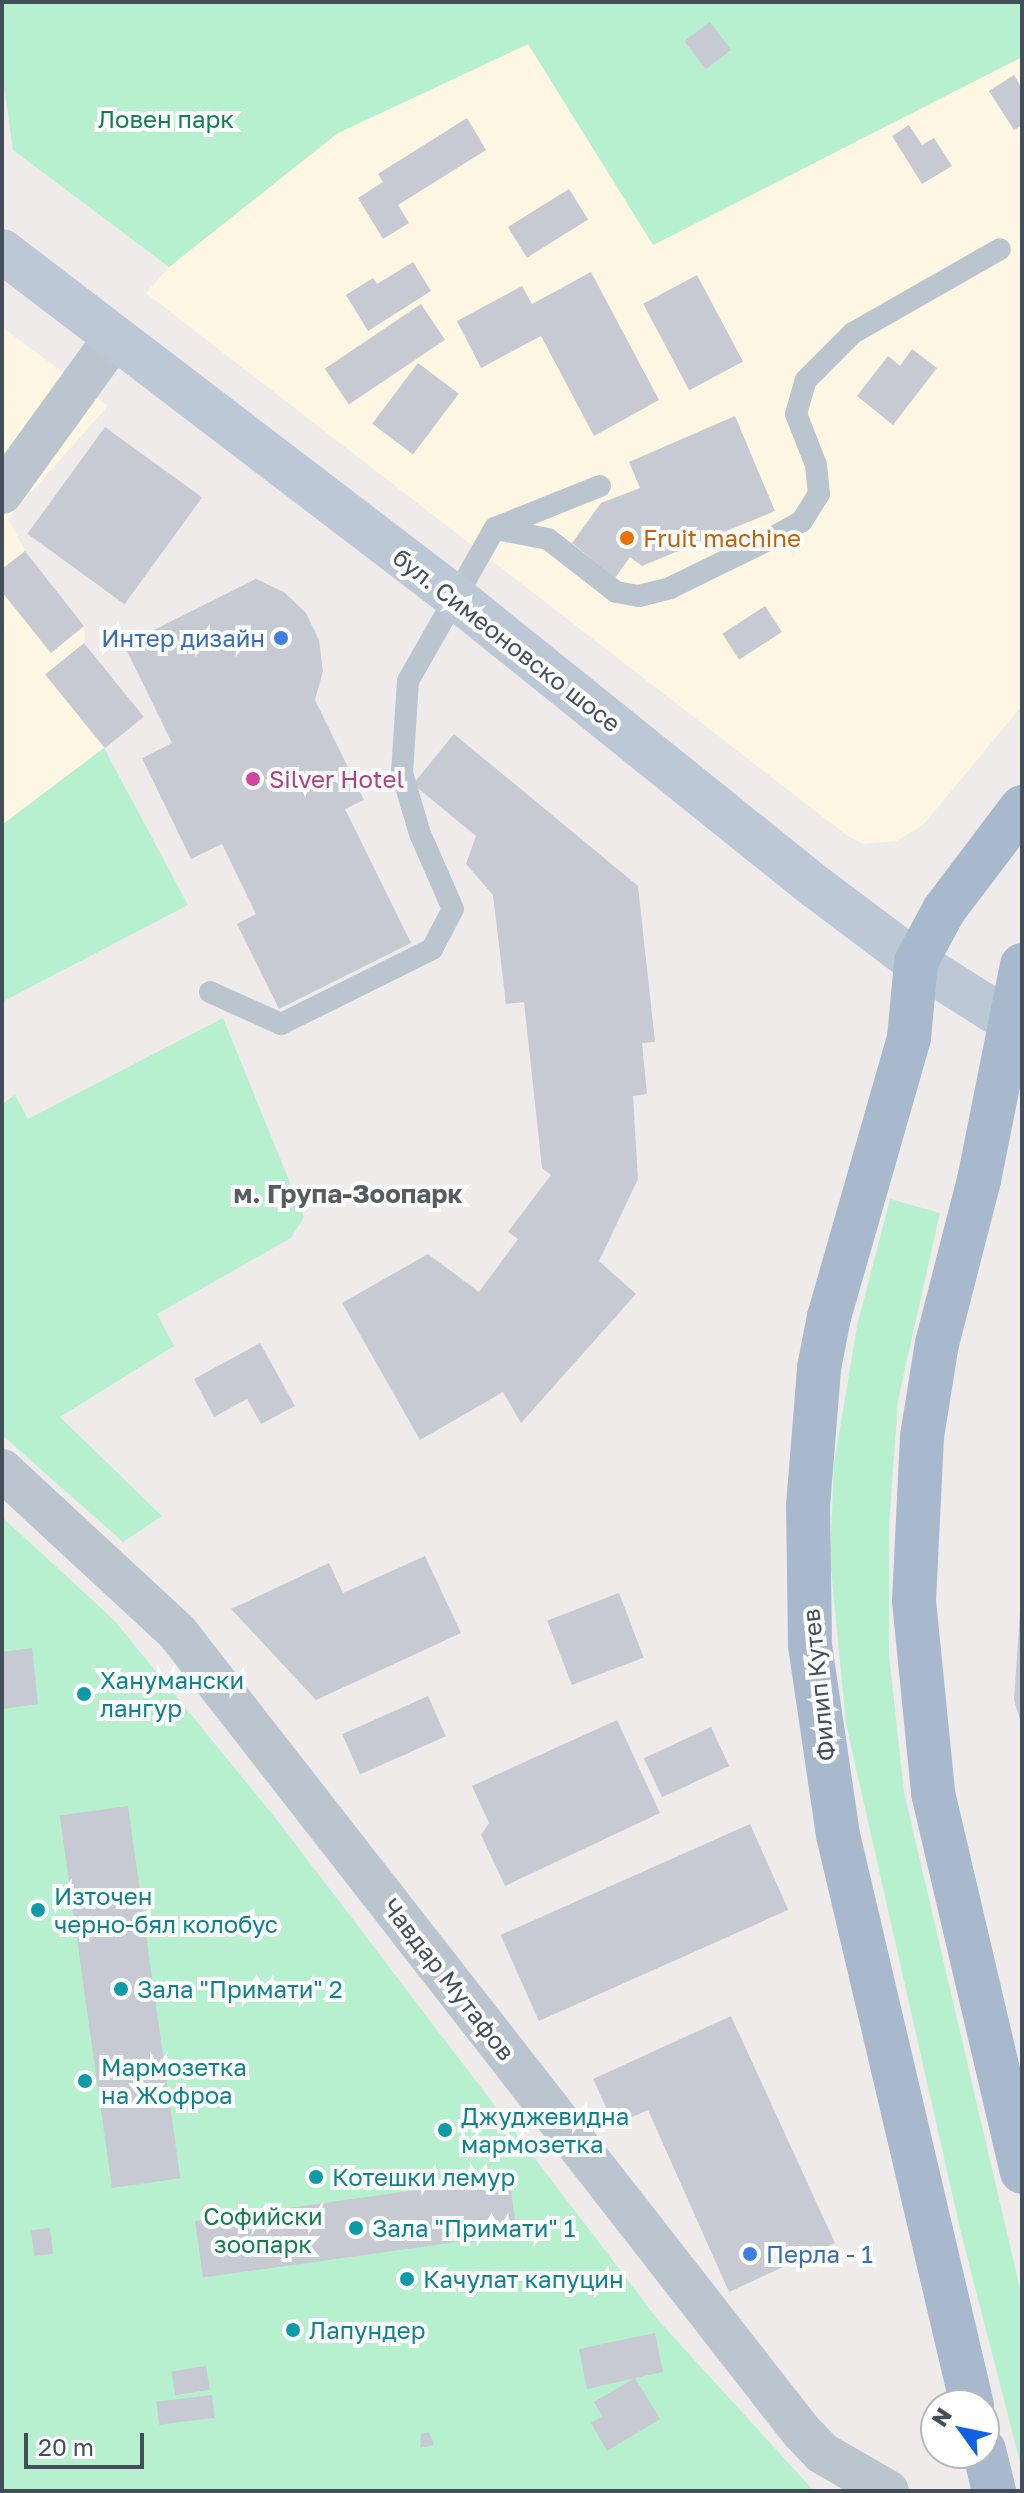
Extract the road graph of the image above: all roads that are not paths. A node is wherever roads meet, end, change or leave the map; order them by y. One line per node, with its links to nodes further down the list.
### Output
1 (1000, 249): 6 (lane)
2 (2, 251): 3 (main road, бул. Симеоновско шосе)
3 (115, 337): 5 (street); 7 (main road, бул. Симеоновско шосе)
4 (600, 486): 6 (lane)
5 (2, 493)
6 (495, 528): 7 (lane)
7 (455, 597): 9 (main road, бул. Симеоновско шосе); 11 (lane)
8 (1022, 807): 9 (main road)
9 (916, 962): 12 (main road, бул. Симеоновско шосе); 15 (main road, Филип Кутев)
10 (1022, 965): 12 (main road)
11 (210, 992)
12 (1019, 1034): 14 (main road)
13 (2, 1470): 17 (street, Чавдар Мутафов)
14 (1022, 2172)
15 (968, 2389)
16 (989, 2469): 18 (main road)
17 (888, 2491)
18 (994, 2491)

